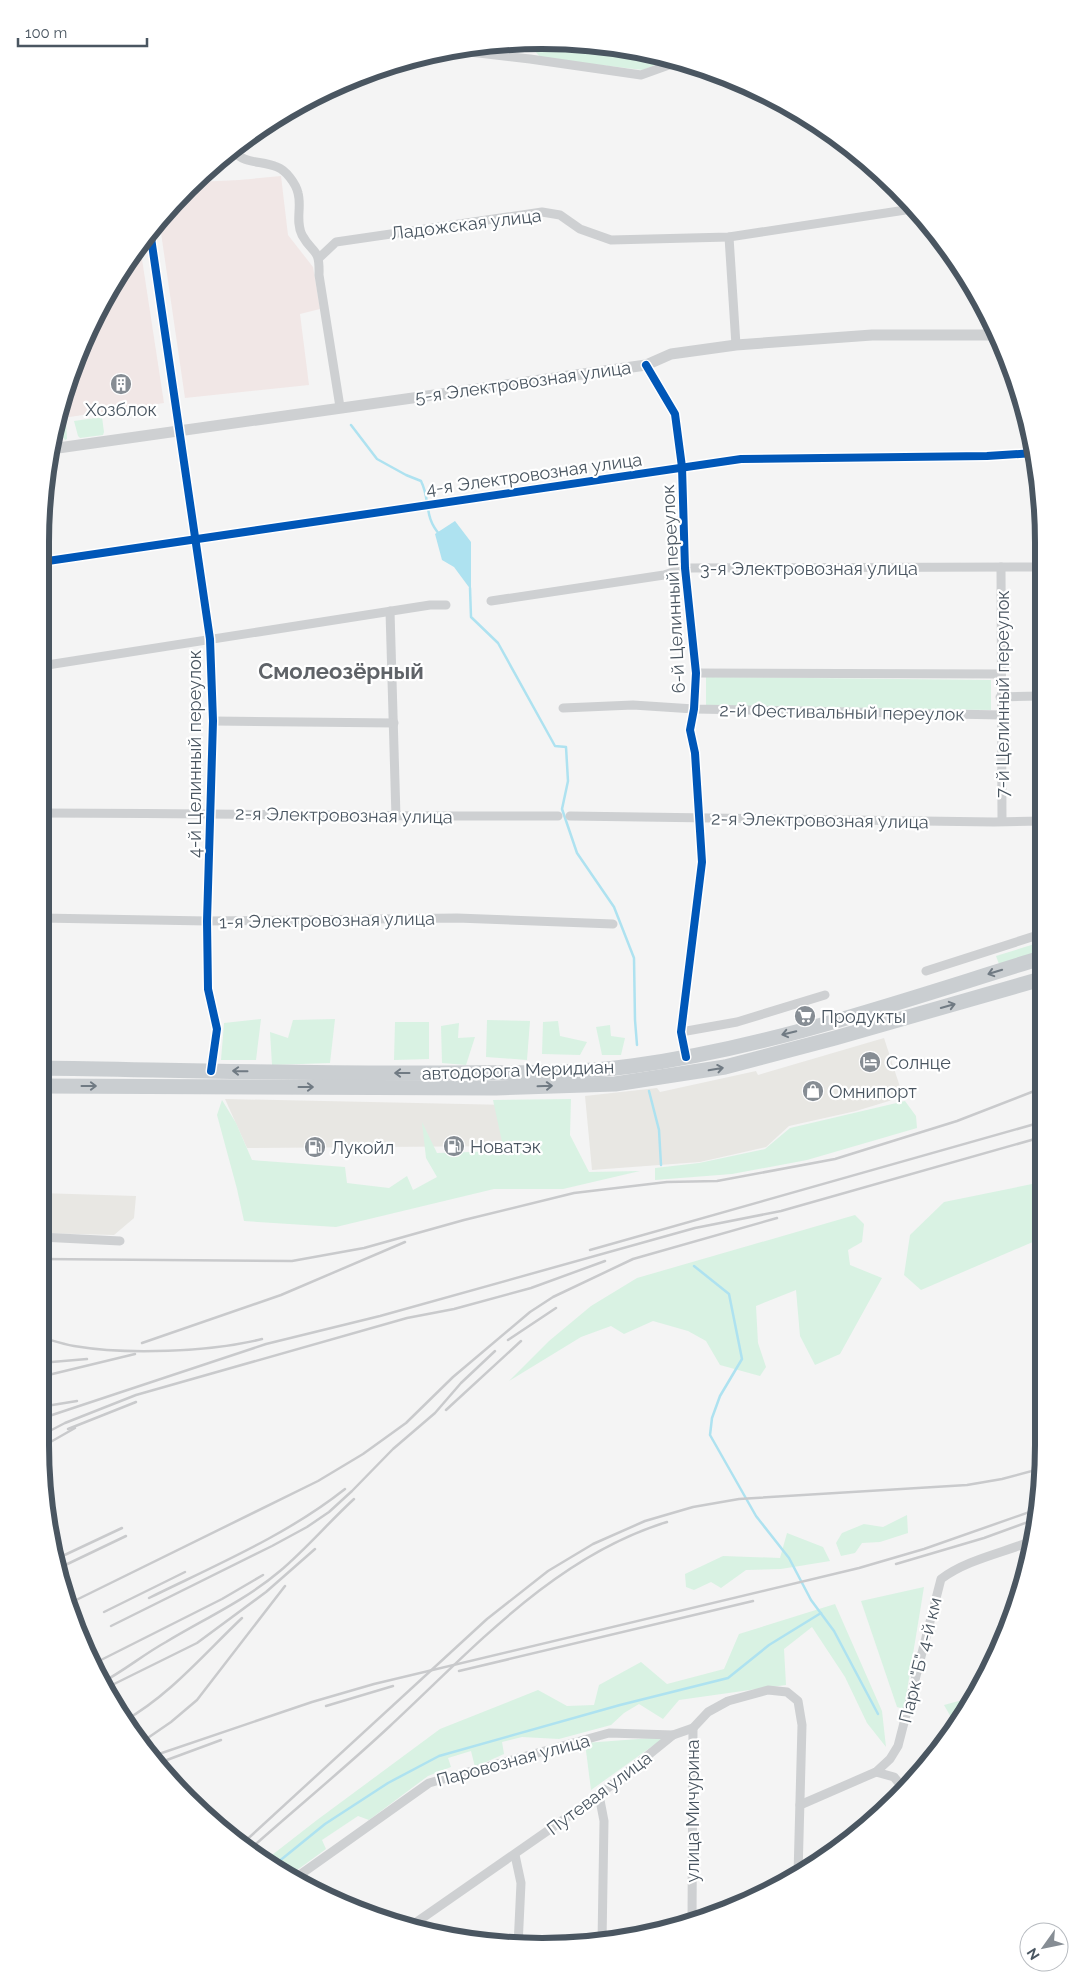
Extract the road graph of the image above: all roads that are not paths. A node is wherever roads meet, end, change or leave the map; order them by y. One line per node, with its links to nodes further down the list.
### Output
1 (479, 53): 2 (street)
2 (668, 65)
3 (236, 155): 7 (street)
4 (906, 210): 5 (street, Ладожская улица)
5 (730, 236): 7 (street, Ладожская улица); 9 (street)
6 (152, 241): 12 (street, 4-й Целинный переулок)
7 (319, 258): 11 (street)
8 (989, 335): 9 (street, 5-я Электровозная улица)
9 (736, 345): 10 (street, 5-я Электровозная улица)
10 (646, 365): 11 (street, 5-я Электровозная улица); 15 (street, 6-й Целинный переулок)
11 (340, 407): 12 (street, 5-я Электровозная улица)
12 (180, 430): 13 (street, 5-я Электровозная улица); 16 (street, 4-й Целинный переулок)
13 (58, 448)
14 (1027, 453): 15 (street, 4-я Электровозная улица)
15 (682, 467): 16 (street, 4-я Электровозная улица); 20 (street, 6-й Целинный переулок)
16 (196, 540): 17 (street, 4-я Электровозная улица); 24 (street, 4-й Целинный переулок)
17 (49, 561)
18 (1001, 567): 19 (street, 3-я Электровозная улица); 20 (street, 3-я Электровозная улица); 27 (street, 7-й Целинный переулок)
19 (1035, 567)
20 (685, 568): 21 (street, 3-я Электровозная улица); 26 (street, 6-й Целинный переулок)
21 (491, 602)
22 (446, 606): 23 (street)
23 (390, 611): 24 (street); 34 (street)
24 (210, 639): 25 (street); 33 (street, 4-й Целинный переулок)
25 (49, 665)
26 (696, 673): 27 (street, 2-й Фестивальный переулок); 31 (street, 6-й Целинный переулок)
27 (1001, 674): 28 (street, 7-й Целинный переулок)
28 (1000, 696): 29 (street); 32 (street, 7-й Целинный переулок)
29 (1035, 696)
30 (563, 708): 31 (street, 2-й Фестивальный переулок)
31 (694, 709): 32 (street, 2-й Фестивальный переулок); 40 (street, 6-й Целинный переулок)
32 (1002, 715): 42 (street, 7-й Целинный переулок)
33 (213, 721): 34 (street); 35 (street, 4-й Целинный переулок)
34 (394, 723): 37 (street)
35 (210, 812): 36 (street, 2-я Электровозная улица); 37 (street, 2-я Электровозная улица); 44 (street, 4-й Целинный переулок)
36 (49, 813)
37 (396, 816): 38 (street, 2-я Электровозная улица)
38 (558, 816)
39 (570, 816): 40 (street, 2-я Электровозная улица)
40 (698, 818): 42 (street, 2-я Электровозная улица); 51 (street, 6-й Целинный переулок)
41 (1035, 820): 42 (street, 2-я Электровозная улица)
42 (1002, 821)
43 (49, 918): 44 (street, 1-я Электровозная улица)
44 (207, 921): 45 (street, 1-я Электровозная улица); 54 (street, 4-й Целинный переулок)
45 (613, 924)
46 (1035, 936): 48 (street)
47 (1035, 960): 52 (main road, автодорога Меридиан, one-way to 52)
48 (926, 970)
49 (1035, 982): 55 (main road, автодорога Меридиан, one-way to 49)
50 (825, 995): 51 (street)
51 (682, 1032): 52 (street, 6-й Целинный переулок)
52 (686, 1057): 54 (main road, автодорога Меридиан, one-way to 54); 55 (main road)
53 (49, 1068): 54 (main road, автодорога Меридиан)
54 (211, 1071)
55 (689, 1073): 56 (main road, автодорога Меридиан, one-way to 55)
56 (49, 1086)
57 (49, 1237): 58 (street)
58 (120, 1241)
59 (1025, 1544): 62 (street, Парк "Б" 4-й км)
60 (693, 1728): 61 (street, Путевая улица); 65 (street, Путевая улица); 69 (street, улица Мичурина)
61 (673, 1735): 64 (street, Путевая улица); 68 (street, Паровозная улица)
62 (876, 1772): 63 (street); 65 (street)
63 (900, 1784)
64 (598, 1795): 66 (street, Путевая улица); 71 (street)
65 (800, 1806): 67 (street)
66 (515, 1855): 70 (street, Путевая улица); 72 (street)
67 (798, 1866)
68 (300, 1875)
69 (692, 1915)
70 (417, 1922)
71 (602, 1934)
72 (518, 1937)

